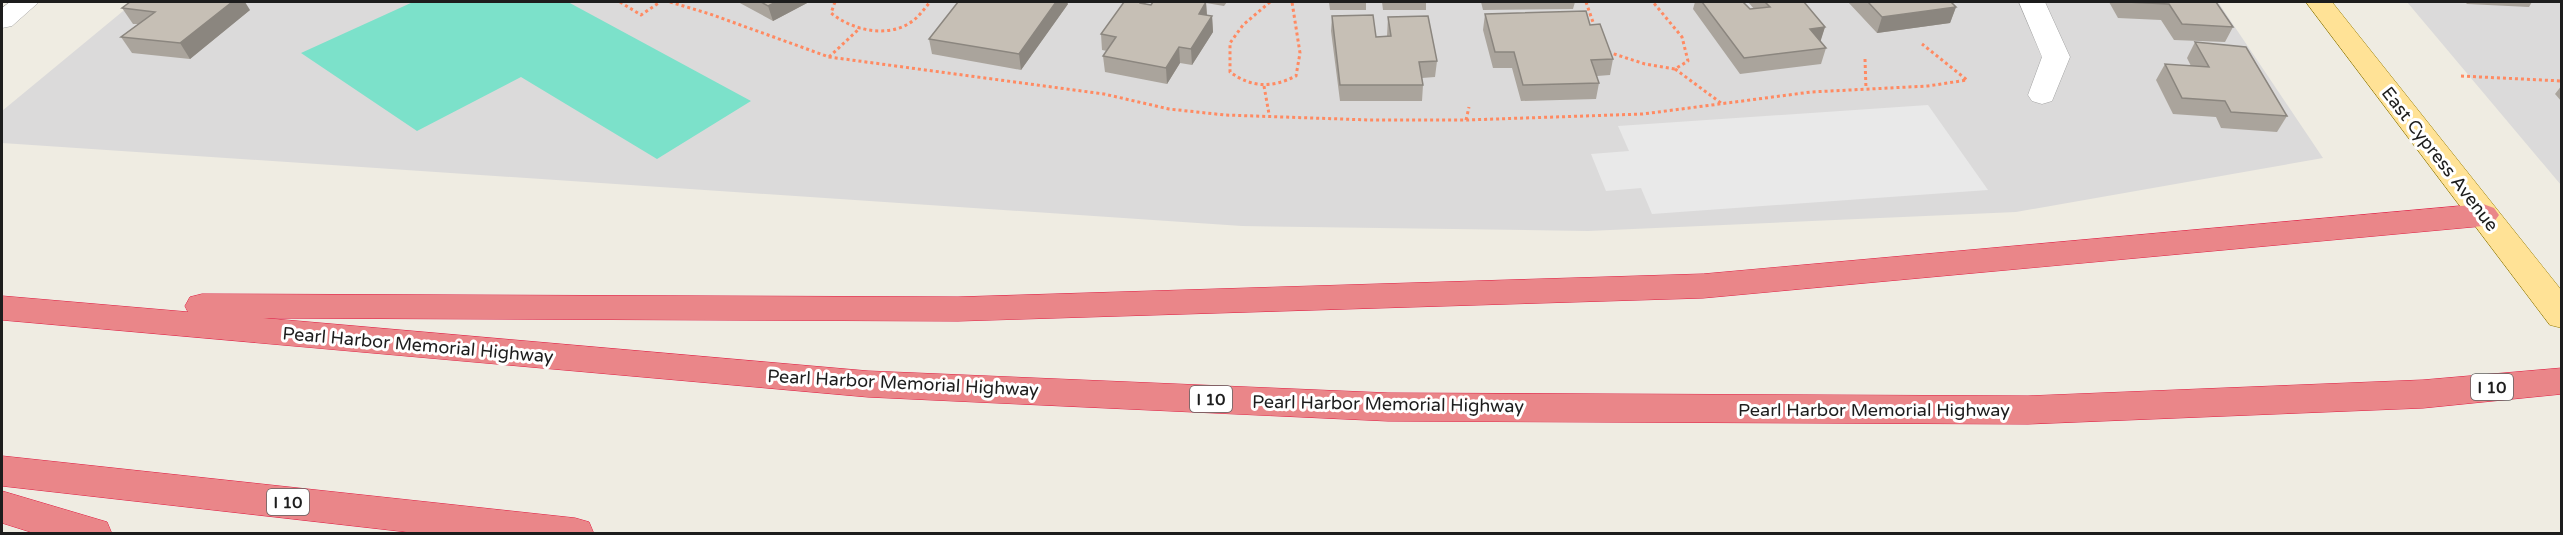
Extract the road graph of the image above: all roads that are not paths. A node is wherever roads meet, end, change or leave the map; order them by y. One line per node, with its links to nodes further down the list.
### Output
1 (26, 2): 4 (street)
2 (2032, 2): 5 (street)
3 (2319, 2): 6 (main road, East Cypress Avenue)
4 (2, 20)
5 (2042, 95)
6 (2483, 215): 7 (highway); 8 (main road, East Cypress Avenue)
7 (2, 307): 9 (highway, Pearl Harbor Memorial Highway / I 10)
8 (2562, 316)
9 (2562, 381)
10 (2, 471): 13 (highway, I 10)
11 (2, 507): 12 (highway)
12 (93, 534)
13 (575, 534)

